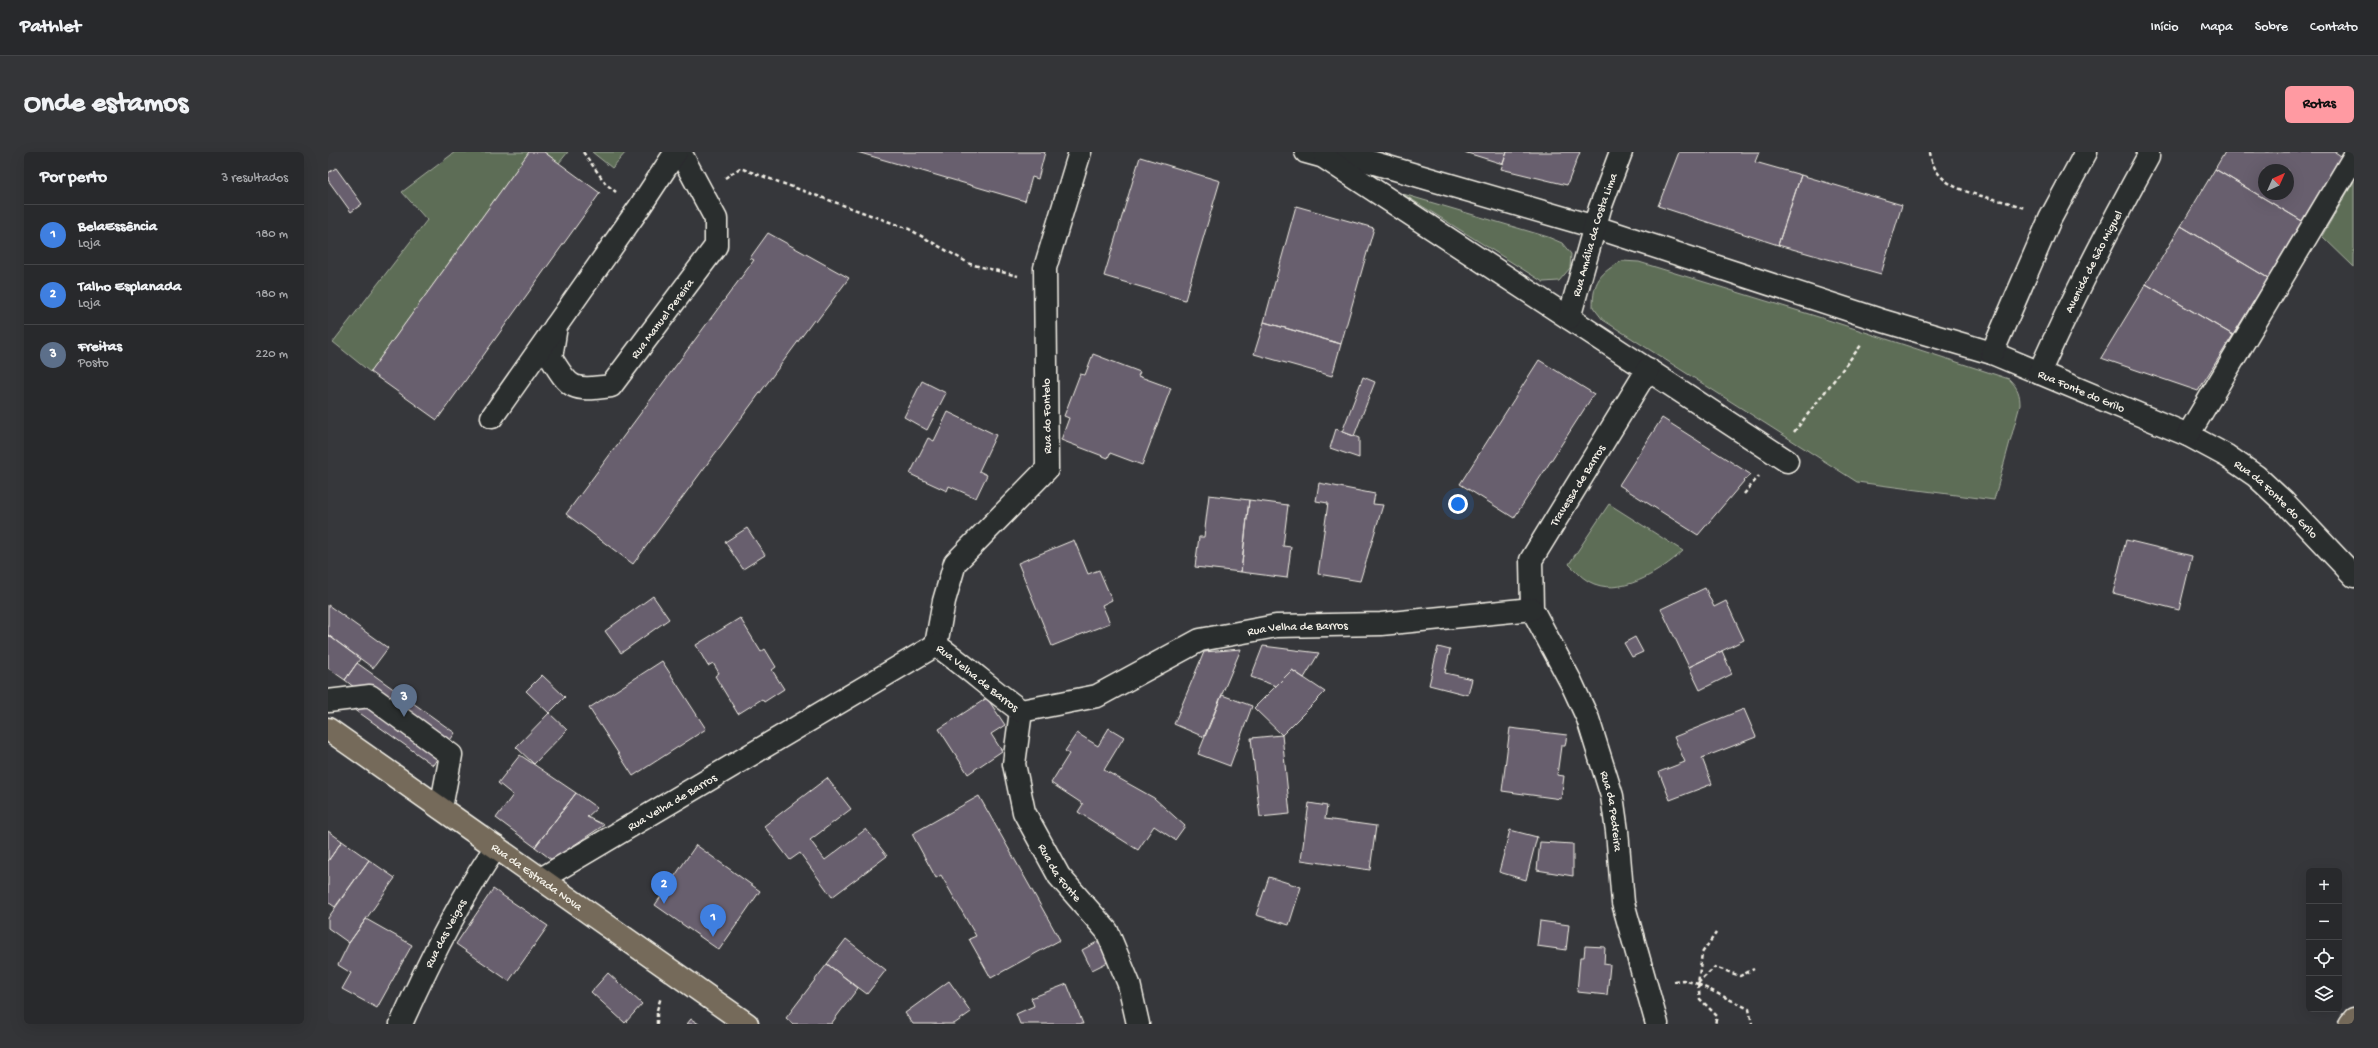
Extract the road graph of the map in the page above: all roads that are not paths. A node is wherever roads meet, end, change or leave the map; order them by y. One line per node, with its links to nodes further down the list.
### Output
1 (676, 152): 11 (street, Rua Manuel Pereira)
2 (680, 152): 11 (street, Rua Manuel Pereira)
3 (1080, 152): 20 (street, Rua do Fontelo)
4 (1621, 152): 9 (street, Rua Amália da Costa Lima)
5 (2086, 152): 12 (street)
6 (2148, 152): 14 (street, Avenida de São Miguel)
7 (1315, 155): 9 (street, Rua Fonte do Grilo); 10 (street)
8 (2354, 157): 16 (street)
9 (1595, 227): 10 (street, Rua Amália da Costa Lima); 12 (street, Rua Fonte do Grilo)
10 (1569, 318): 13 (street)
11 (556, 326): 15 (street, Rua Manuel Pereira)
12 (1983, 350): 14 (street, Rua Fonte do Grilo)
13 (1648, 369): 17 (street); 19 (street, Travessa de Barros)
14 (2039, 373): 16 (street, Rua Fonte do Grilo)
15 (492, 417)
16 (2188, 435): 18 (street, Rua da Fonte do Grilo)
17 (1782, 457)
18 (2354, 576)
19 (1532, 609): 22 (street, Rua Velha de Barros); 31 (street, Rua da Pedreira)
20 (936, 645): 22 (street, Rua Velha de Barros); 26 (street, Rua Velha de Barros)
21 (328, 701): 24 (street)
22 (1022, 711): 30 (street, Rua da Fonte)
23 (328, 729): 24 (main road, Rua da Estrada Nova)
24 (441, 808): 25 (main road, Rua da Estrada Nova)
25 (496, 846): 26 (main road, Rua da Estrada Nova); 28 (street, Rua das Veigas)
26 (542, 879): 29 (main road, Rua da Estrada Nova)
27 (2354, 1019): 32 (main road)
28 (400, 1024)
29 (747, 1024)
30 (1138, 1024)
31 (1657, 1024)
32 (2350, 1024)

